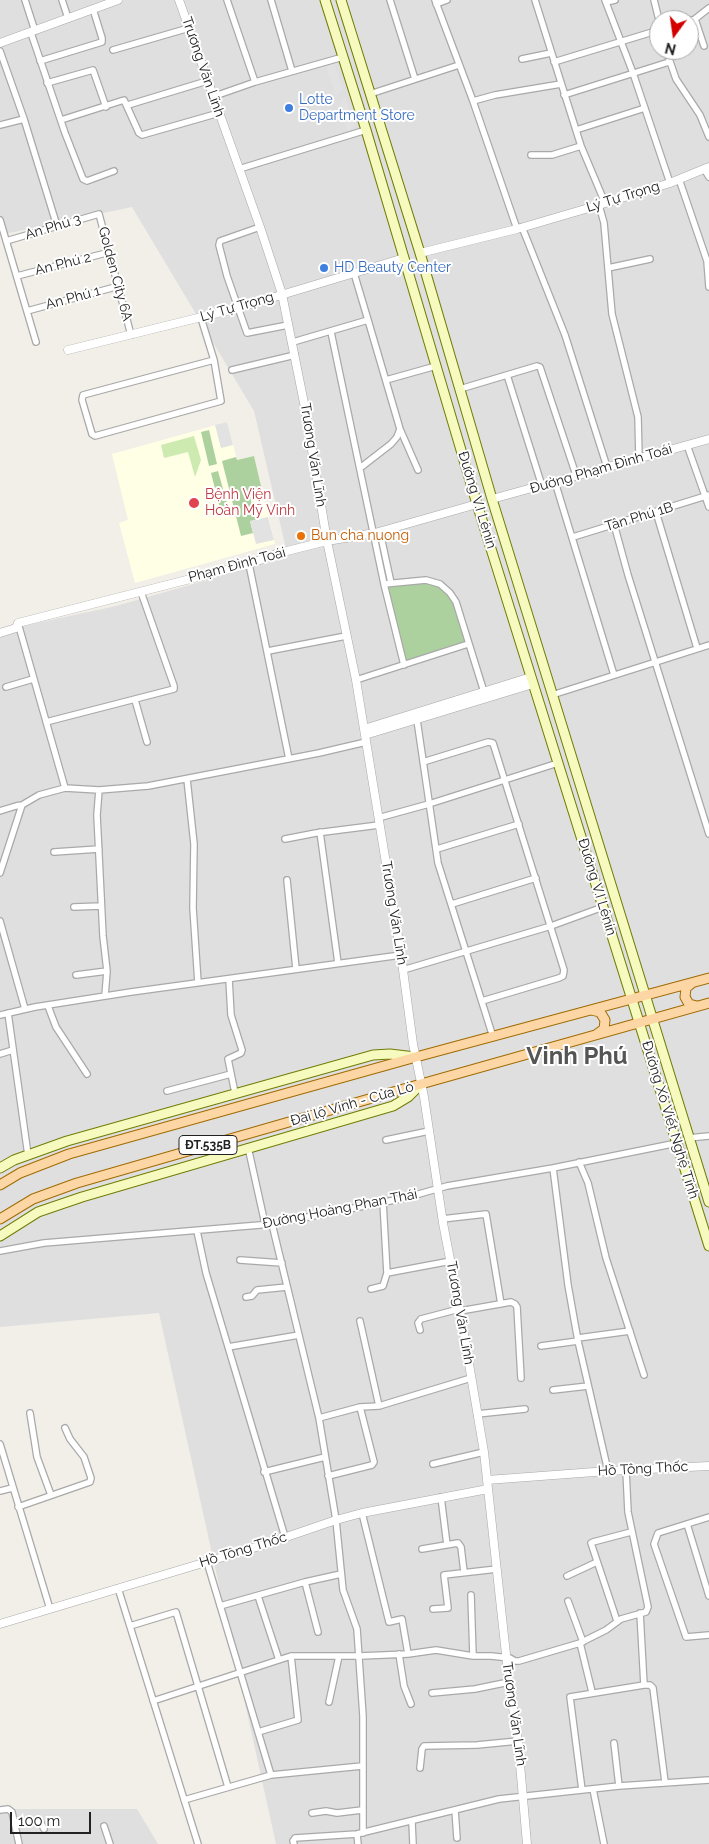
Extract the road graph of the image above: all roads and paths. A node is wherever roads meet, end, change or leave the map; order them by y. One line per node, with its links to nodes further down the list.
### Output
1 (25, 0): 18 (street)
2 (62, 0): 16 (street)
3 (118, 0): 15 (street)
4 (179, 0): 17 (street, Trương Văn Lĩnh)
5 (227, 0): 37 (street)
6 (270, 0): 33 (street)
7 (325, 0): 27 (main road, Đường V.I Lênin)
8 (340, 0): 40 (main road, Đường V.I Lênin)
9 (390, 0): 35 (street)
10 (446, 0): 14 (street)
11 (535, 0): 26 (street)
12 (615, 0): 13 (street)
13 (606, 1): 21 (street)
14 (435, 2): 32 (street)
15 (93, 9): 16 (street); 29 (street)
16 (68, 18): 18 (street)
17 (189, 28): 24 (street); 36 (street, Trương Văn Lĩnh)
18 (33, 32): 22 (street); 29 (street)
19 (649, 33): 21 (street)
20 (699, 35): 23 (street)
21 (621, 40): 30 (street); 34 (street)
22 (0, 43)
23 (704, 46)
24 (113, 50)
25 (0, 51): 48 (street)
26 (551, 53): 28 (street); 30 (street)
27 (343, 57): 33 (street); 51 (main road, Đường V.I Lênin)
28 (522, 59)
29 (40, 61): 38 (street)
30 (554, 62): 39 (street)
31 (669, 62): 34 (street); 53 (street)
32 (459, 64): 35 (street); 43 (street)
33 (292, 71): 37 (street)
34 (633, 73): 41 (street); 46 (street)
35 (415, 79): 40 (street)
36 (207, 80): 42 (street, Trương Văn Lĩnh); 44 (street)
37 (254, 82): 42 (street)
38 (47, 83): 45 (street); 49 (street)
39 (560, 84): 41 (street); 43 (street)
40 (370, 94): 70 (main road, Đường V.I Lênin)
41 (564, 95): 52 (street)
42 (212, 97): 47 (street, Trương Văn Lĩnh)
43 (473, 101): 67 (street)
44 (128, 105): 45 (street); 47 (street)
45 (106, 107): 49 (street)
46 (645, 108): 52 (street); 61 (street)
47 (219, 113): 57 (street, Trương Văn Lĩnh)
48 (24, 119): 50 (street); 65 (street)
49 (61, 120): 58 (street)
50 (0, 126)
51 (366, 130): 57 (street); 71 (main road, Đường V.I Lênin)
52 (576, 130): 54 (street)
53 (709, 137)
54 (581, 146): 55 (street); 62 (street)
55 (531, 155)
56 (707, 168): 59 (street); 60 (street, Lý Tự Trọng)
57 (239, 169): 66 (street, Trương Văn Lĩnh)
58 (114, 171)
59 (709, 177)
60 (679, 178): 61 (street, Lý Tự Trọng); 73 (street)
61 (670, 183): 62 (street, Lý Tự Trọng)
62 (602, 204): 67 (street, Lý Tự Trọng); 74 (street)
63 (99, 214): 65 (street, An Phú 3); 69 (street, Golden City 6A)
64 (0, 220): 68 (street)
65 (57, 226): 68 (street, An Phú 3)
66 (260, 227): 79 (street, Trương Văn Lĩnh); 80 (street)
67 (519, 228): 70 (street, Lý Tự Trọng); 101 (street)
68 (6, 241): 76 (street)
69 (110, 252): 76 (street, An Phú 2); 77 (street, Golden City 6A)
70 (420, 253): 71 (main road); 96 (main road, Đường V.I Lênin)
71 (404, 258): 75 (street, Lý Tự Trọng); 92 (main road, Đường V.I Lênin)
72 (650, 259): 74 (street)
73 (708, 261): 78 (street)
74 (608, 268): 100 (street)
75 (354, 273): 79 (street, Lý Tự Trọng); 83 (street)
76 (17, 276): 81 (street)
77 (119, 286): 81 (street, An Phú 1); 86 (street, Golden City 6A)
78 (709, 287)
79 (282, 294): 80 (street, Lý Tự Trọng); 84 (street, Trương Văn Lĩnh)
80 (238, 308): 82 (street, Lý Tự Trọng); 84 (street)
81 (27, 311): 87 (street)
82 (201, 318): 86 (street, Lý Tự Trọng); 91 (street)
83 (368, 320): 85 (street); 95 (street)
84 (288, 325): 88 (street, Trương Văn Lĩnh)
85 (332, 332): 88 (street); 102 (street)
86 (131, 335): 89 (street, Lý Tự Trọng)
87 (36, 342)
88 (293, 342): 90 (street, Trương Văn Lĩnh)
89 (68, 350)
90 (295, 354): 93 (street); 115 (street, Trương Văn Lĩnh)
91 (214, 360): 91 (street)
92 (436, 366): 95 (street); 109 (main road, Đường V.I Lênin)
93 (232, 370)
94 (507, 375): 96 (street); 104 (street); 106 (street)
95 (386, 380): 97 (street)
96 (460, 390): 108 (main road, Đường V.I Lênin)
97 (400, 429): 102 (street); 103 (street)
98 (709, 439): 99 (street, Đường Phạm Đình Toái)
99 (687, 445): 100 (street, Đường Phạm Đình Toái); 107 (street)
100 (638, 458): 101 (street, Đường Phạm Đình Toái)
101 (606, 467): 104 (street, Đường Phạm Đình Toái)
102 (360, 468): 113 (street)
103 (418, 470)
104 (576, 475): 105 (street, Đường Phạm Đình Toái)
105 (555, 482): 106 (street, Đường Phạm Đình Toái); 114 (street)
106 (542, 486): 108 (street, Đường Phạm Đình Toái)
107 (707, 496): 110 (street); 111 (street, Tân Phú 1B)
108 (492, 500): 109 (main road); 134 (main road, Đường V.I Lênin)
109 (478, 504): 113 (street, Phạm Đình Toái); 131 (main road, Đường V.I Lênin)
110 (709, 507)
111 (656, 512): 112 (street, Tân Phú 1B); 124 (street)
112 (614, 524): 114 (street, Tân Phú 1B); 126 (street)
113 (377, 533): 115 (street, Phạm Đình Toái); 117 (street)
114 (573, 537): 128 (street)
115 (327, 541): 116 (street, Phạm Đình Toái); 121 (street, Trương Văn Lĩnh)
116 (249, 564): 118 (street, Phạm Đình Toái); 125 (street)
117 (388, 583): 122 (street); 127 (street)
118 (141, 592): 119 (street, Phạm Đình Toái); 136 (street)
119 (18, 623): 120 (street, Phạm Đình Toái); 129 (street)
120 (0, 632)
121 (346, 636): 125 (street); 130 (street, Trương Văn Lĩnh)
122 (468, 644): 127 (street); 133 (street)
123 (709, 645): 124 (street)
124 (698, 648): 126 (street)
125 (268, 651): 141 (street)
126 (655, 662): 128 (street); 154 (street)
127 (404, 665): 130 (street)
128 (614, 674): 134 (street)
129 (33, 679): 132 (street); 138 (street)
130 (356, 680): 139 (street, Trương Văn Lĩnh)
131 (532, 680): 133 (street); 135 (main road, Đường V.I Lênin); 137 (street)
132 (6, 687)
133 (484, 692): 139 (street)
134 (552, 695): 135 (main road); 180 (main road, Đường V.I Lênin)
135 (538, 699): 143 (main road, Đường V.I Lênin)
136 (135, 700): 138 (street); 140 (street)
137 (417, 720): 139 (street); 142 (street)
138 (46, 722): 146 (street)
139 (365, 736): 141 (street); 151 (street, Trương Văn Lĩnh)
140 (147, 742)
141 (290, 759): 144 (street)
142 (422, 762): 145 (street); 148 (street)
143 (558, 764): 145 (street); 165 (main road, Đường V.I Lênin)
144 (186, 780): 147 (street); 178 (street)
145 (506, 780): 148 (street); 152 (street)
146 (65, 788): 147 (street); 149 (street)
147 (99, 790): 156 (street)
148 (430, 804): 151 (street); 157 (street)
149 (22, 806): 150 (street); 159 (street)
150 (0, 811)
151 (379, 821): 153 (street); 169 (street, Trương Văn Lĩnh)
152 (519, 824): 157 (street); 160 (street)
153 (320, 832): 155 (street); 170 (street)
154 (709, 834)
155 (284, 839)
156 (99, 849): 158 (street); 163 (street)
157 (437, 849): 162 (street)
158 (54, 852)
159 (0, 873)
160 (536, 878): 162 (street); 167 (street)
161 (287, 880): 171 (street)
162 (452, 904): 168 (street)
163 (101, 906): 164 (street); 172 (street)
164 (74, 907)
165 (603, 907): 167 (street); 181 (main road, Đường V.I Lênin)
166 (0, 921): 185 (street)
167 (552, 926): 168 (street); 182 (street)
168 (467, 951): 173 (street); 182 (street)
169 (401, 955): 170 (street); 173 (street, Trương Văn Lĩnh)
170 (338, 963): 171 (street)
171 (296, 969): 176 (street)
172 (107, 970): 174 (street); 179 (street)
173 (403, 970): 195 (street, Trương Văn Lĩnh)
174 (76, 975)
175 (709, 978): 177 (main road, Đại lộ Vinh - Cửa Lò)
176 (229, 979): 178 (street); 197 (street)
177 (693, 982): 180 (main road, Đại lộ Vinh - Cửa Lò); 183 (main road)
178 (198, 983): 179 (street)
179 (105, 996): 184 (street)
180 (645, 996): 181 (main road, Đại lộ Vinh - Cửa Lò); 189 (main road, Đường V.I Lênin)
181 (631, 999): 186 (main road, Đại lộ Vinh - Cửa Lò); 190 (main road, Đường V.I Lênin)
182 (482, 1001): 192 (street)
183 (704, 1005): 189 (main road, Đại lộ Vinh - Cửa Lò)
184 (48, 1006): 185 (street); 196 (street)
185 (24, 1009): 187 (street)
186 (591, 1010): 191 (main road); 192 (main road, Đại lộ Vinh - Cửa Lò)
187 (8, 1014): 188 (street); 193 (street)
188 (0, 1015)
189 (652, 1019): 190 (main road, Đại lộ Vinh - Cửa Lò); 203 (main road, Đường Xô Viết Nghệ Tĩnh)
190 (639, 1023): 191 (main road, Đại lộ Vinh - Cửa Lò); 205 (main road, Đường Xô Viết Nghệ Tĩnh)
191 (597, 1034): 198 (main road, Đại lộ Vinh - Cửa Lò)
192 (494, 1037): 195 (main road, Đại lộ Vinh - Cửa Lò)
193 (13, 1050): 194 (street); 207 (street)
194 (0, 1054)
195 (416, 1057): 198 (street, Trương Văn Lĩnh); 200 (main road); 211 (main road, Đại lộ Vinh - Cửa Lò / ĐT.535B)
196 (87, 1074)
197 (230, 1074): 199 (street); 200 (street)
198 (421, 1084): 201 (street, Trương Văn Lĩnh); 206 (main road); 215 (main road, Đại lộ Vinh - Cửa Lò / ĐT.535B)
199 (167, 1091)
200 (235, 1093): 207 (main road)
201 (429, 1131): 204 (street); 212 (street, Trương Văn Lĩnh)
202 (709, 1136): 203 (street)
203 (688, 1138): 214 (main road, Đường Xô Viết Nghệ Tĩnh)
204 (386, 1140)
205 (677, 1142): 208 (street, Đường Hoàng Phan Thái); 220 (main road, Đường Xô Viết Nghệ Tĩnh)
206 (248, 1147): 217 (street); 219 (main road)
207 (28, 1155): 209 (main road)
208 (580, 1162): 210 (street, Đường Hoàng Phan Thái); 233 (street)
209 (0, 1168)
210 (553, 1168): 212 (street, Đường Hoàng Phan Thái); 235 (street)
211 (0, 1185)
212 (439, 1188): 213 (street, Đường Hoàng Phan Thái); 216 (street, Trương Văn Lĩnh)
213 (383, 1202): 217 (street, Đường Hoàng Phan Thái); 225 (street)
214 (709, 1202)
215 (0, 1219)
216 (442, 1219): 223 (street, Trương Văn Lĩnh); 229 (street)
217 (268, 1224): 218 (street, Đường Hoàng Phan Thái); 224 (street)
218 (197, 1231): 221 (street, Đường Hoàng Phan Thái); 237 (street)
219 (0, 1236)
220 (709, 1246)
221 (0, 1251)
222 (240, 1260): 224 (street)
223 (451, 1261): 225 (street); 230 (street, Trương Văn Lĩnh)
224 (282, 1263): 226 (street)
225 (387, 1273): 227 (street)
226 (287, 1287): 228 (street); 234 (street)
227 (371, 1288)
228 (246, 1297)
229 (502, 1304): 230 (street); 240 (street)
230 (460, 1310): 232 (street); 239 (street, Trương Văn Lĩnh)
231 (360, 1321): 243 (street)
232 (420, 1330)
233 (630, 1331): 235 (street); 238 (street)
234 (299, 1336): 237 (street); 248 (street)
235 (578, 1340): 236 (street); 241 (street)
236 (542, 1346)
237 (228, 1347): 257 (street)
238 (644, 1375)
239 (471, 1378): 243 (street); 247 (street, Trương Văn Lĩnh)
240 (521, 1378)
241 (588, 1386): 242 (street); 255 (street)
242 (553, 1390)
243 (380, 1406): 244 (street)
244 (360, 1407): 248 (street); 258 (street)
245 (525, 1409): 247 (street)
246 (30, 1413): 262 (street)
247 (477, 1414): 251 (street, Trương Văn Lĩnh)
248 (319, 1418): 252 (street)
249 (65, 1428): 262 (street)
250 (0, 1444): 260 (street)
251 (484, 1452): 253 (street); 259 (street, Trương Văn Lĩnh)
252 (325, 1457): 257 (street); 258 (street)
253 (433, 1464)
254 (709, 1466): 256 (street, Hồ Tông Thốc)
255 (608, 1470): 256 (street, Hồ Tông Thốc); 259 (street, Hồ Tông Thốc)
256 (626, 1470): 269 (street)
257 (264, 1472): 270 (street)
258 (328, 1476): 267 (street)
259 (488, 1484): 263 (street, Hồ Tông Thốc); 275 (street, Trương Văn Lĩnh)
260 (12, 1488): 261 (street); 264 (street)
261 (0, 1492)
262 (51, 1495): 264 (street)
263 (441, 1497): 265 (street, Hồ Tông Thốc); 271 (street)
264 (18, 1506): 286 (street)
265 (362, 1513): 267 (street, Hồ Tông Thốc); 296 (street)
266 (709, 1518): 268 (street)
267 (336, 1520): 270 (street, Hồ Tông Thốc); 277 (street)
268 (687, 1524): 283 (street); 293 (street)
269 (631, 1532): 274 (street); 288 (street)
270 (285, 1538): 273 (street, Hồ Tông Thốc)
271 (447, 1545): 272 (street); 276 (street)
272 (422, 1549)
273 (207, 1562): 280 (street, Hồ Tông Thốc); 285 (street)
274 (597, 1562): 278 (street); 289 (street)
275 (497, 1569): 276 (street); 301 (street, Trương Văn Lĩnh)
276 (464, 1572): 287 (street)
277 (341, 1574): 279 (street); 299 (street)
278 (567, 1576)
279 (305, 1582): 282 (street); 292 (street)
280 (118, 1588): 286 (street, Hồ Tông Thốc); 291 (street)
281 (471, 1594): 300 (street)
282 (258, 1596): 285 (street); 302 (street)
283 (709, 1596)
284 (568, 1601): 294 (street)
285 (220, 1606): 303 (street)
286 (50, 1609): 290 (street, Hồ Tông Thốc)
287 (433, 1609)
288 (640, 1613): 289 (street); 305 (street)
289 (617, 1621): 294 (street)
290 (0, 1624)
291 (130, 1626): 306 (street); 309 (street)
292 (318, 1632)
293 (709, 1635)
294 (582, 1643): 301 (street); 307 (street)
295 (399, 1654): 296 (street); 299 (street); 311 (street)
296 (408, 1654): 300 (street)
297 (291, 1656): 298 (street); 302 (street); 312 (street)
298 (339, 1656): 299 (street); 310 (street)
299 (360, 1656): 315 (street)
300 (473, 1656): 301 (street)
301 (506, 1658): 304 (street, Trương Văn Lĩnh)
302 (279, 1660): 303 (street)
303 (241, 1673): 306 (street); 312 (street)
304 (509, 1682): 308 (street); 313 (street, Trương Văn Lĩnh)
305 (644, 1684): 307 (street); 319 (street)
306 (199, 1686): 309 (street); 321 (street)
307 (592, 1692): 323 (street)
308 (432, 1694)
309 (154, 1701): 325 (street)
310 (328, 1702)
311 (411, 1704)
312 (258, 1732): 317 (street)
313 (518, 1741): 316 (street); 324 (street, Trương Văn Lĩnh)
314 (614, 1743): 320 (street)
315 (362, 1766): 317 (street); 327 (street)
316 (420, 1768)
317 (271, 1775): 321 (street)
318 (709, 1780): 319 (street)
319 (665, 1782): 320 (street)
320 (619, 1786): 322 (street)
321 (228, 1787): 325 (street)
322 (593, 1789): 323 (street); 343 (street)
323 (582, 1790): 324 (street)
324 (524, 1796): 328 (street); 342 (street, Trương Văn Lĩnh)
325 (184, 1800): 338 (street)
326 (0, 1810): 330 (street)
327 (362, 1810): 329 (street); 334 (street)
328 (455, 1810): 331 (street); 335 (street)
329 (312, 1814)
330 (15, 1822): 333 (street); 336 (street)
331 (412, 1822): 334 (street); 341 (street)
332 (104, 1826): 337 (street)
333 (44, 1828)
334 (360, 1834): 339 (street); 340 (street)
335 (457, 1838)
336 (19, 1844)
337 (110, 1844)
338 (198, 1844)
339 (294, 1844)
340 (358, 1844)
341 (413, 1844)
342 (527, 1844)
343 (604, 1844)

